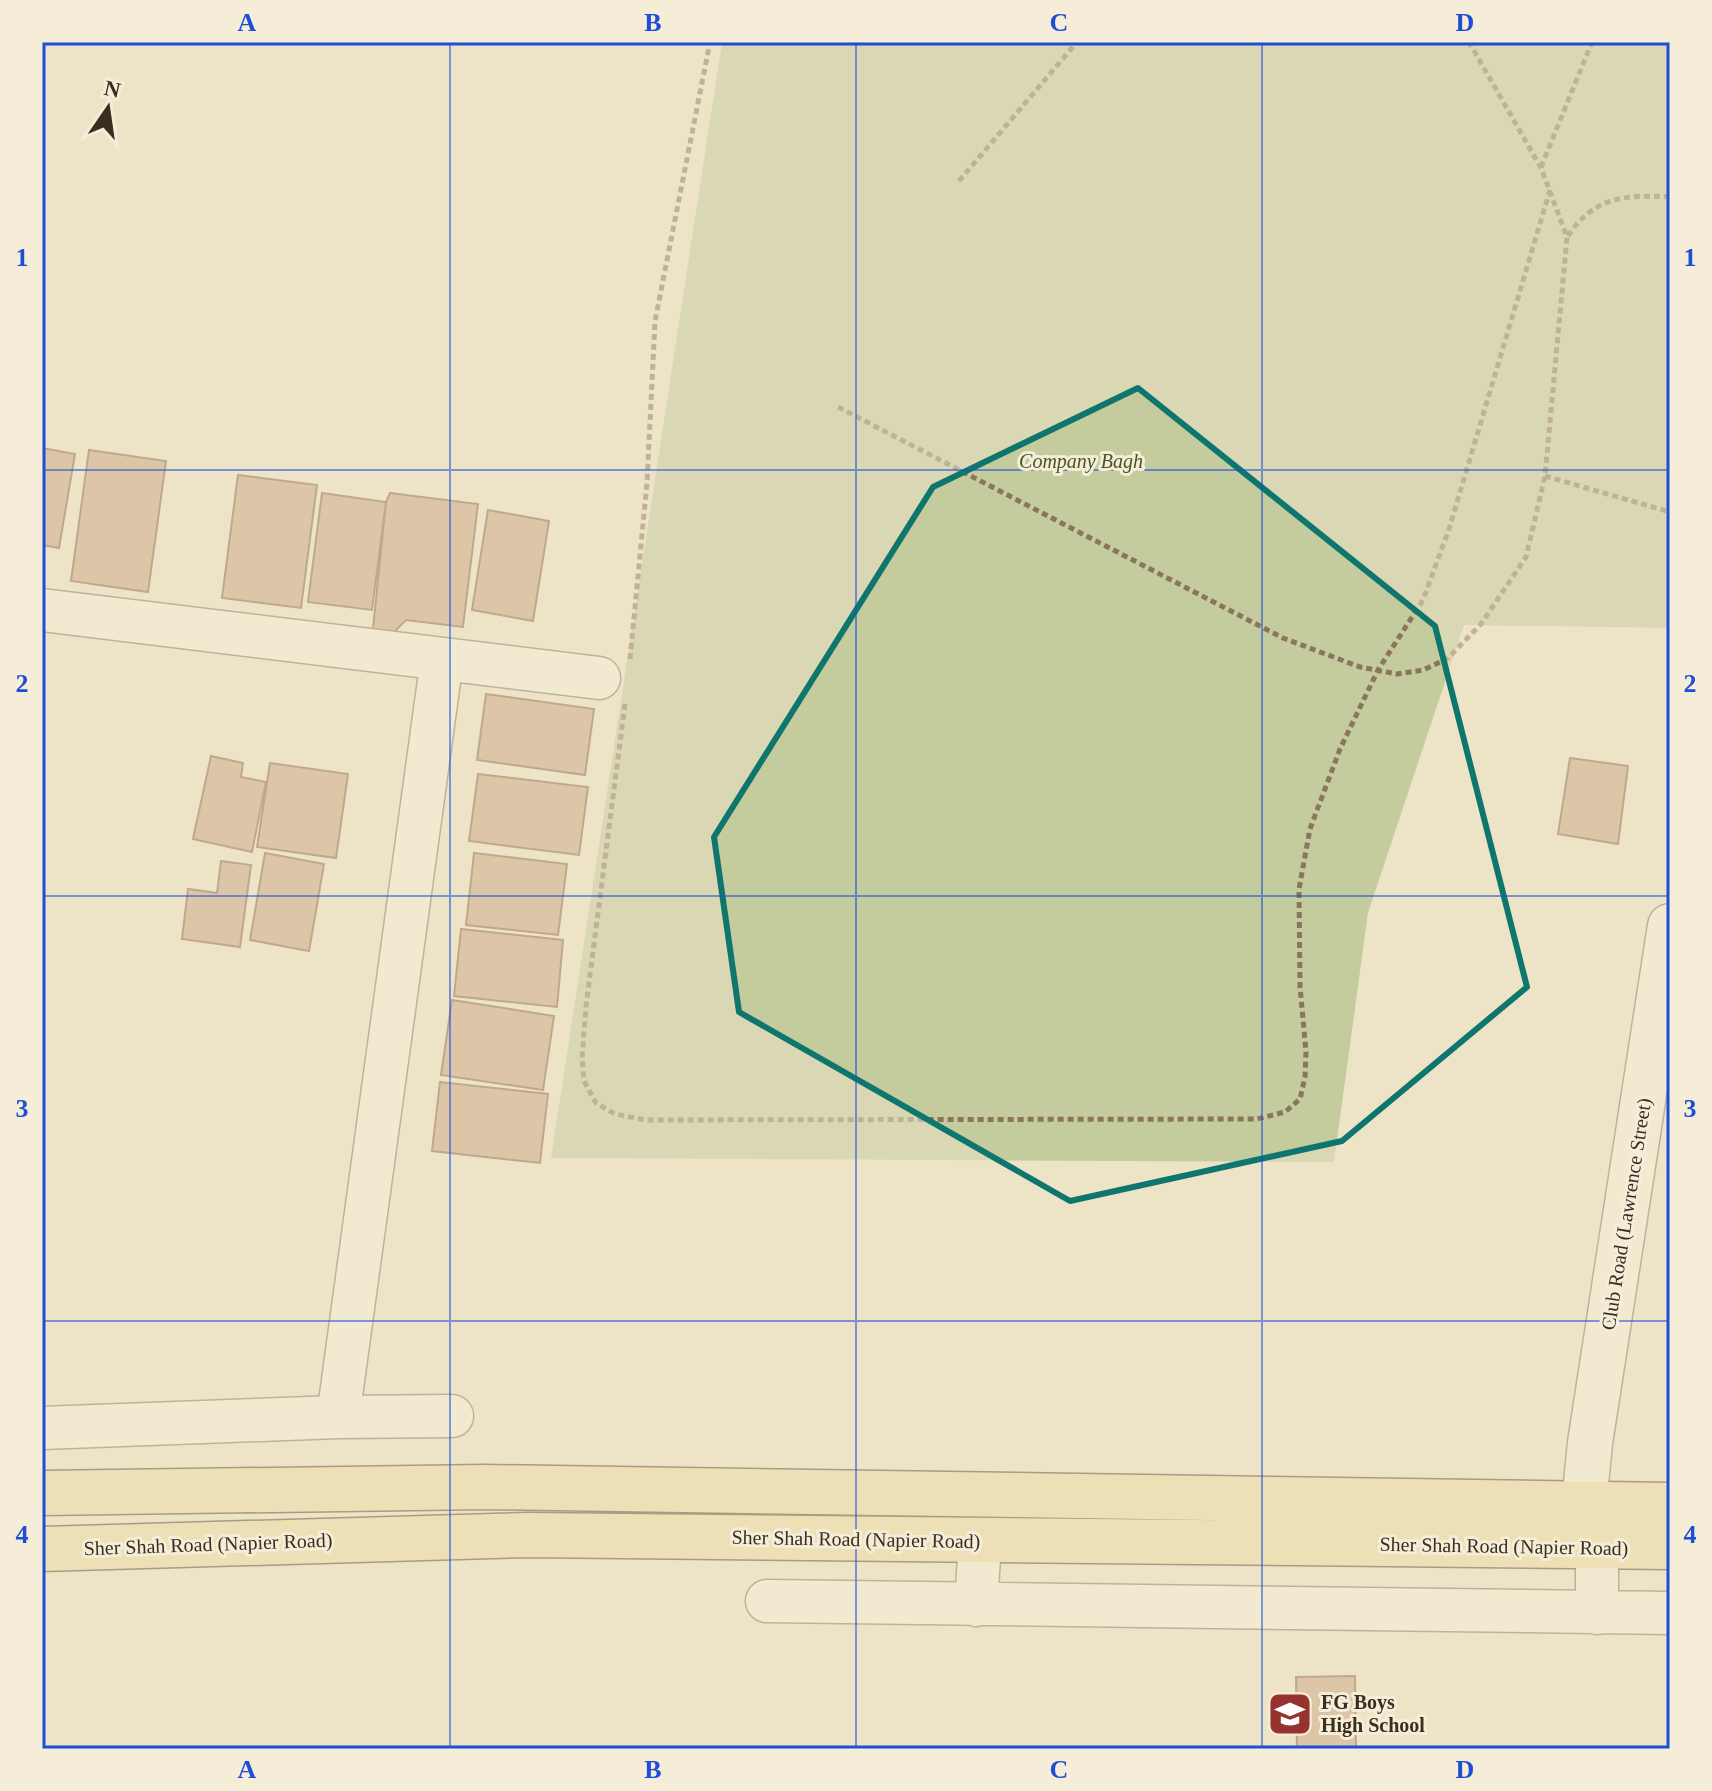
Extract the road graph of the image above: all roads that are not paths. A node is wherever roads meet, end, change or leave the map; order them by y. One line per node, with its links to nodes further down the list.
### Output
1 (42, 610): 2 (street)
2 (442, 659): 3 (street); 6 (street)
3 (618, 681)
4 (1670, 926): 9 (street, Club Road (Lawrence Street))
5 (452, 1416): 6 (street)
6 (338, 1417): 7 (street)
7 (42, 1428)
8 (42, 1493): 9 (main road)
9 (1584, 1503): 10 (main road)
10 (1670, 1505)
11 (980, 1541): 12 (main road, Sher Shah Road (Napier Road)); 14 (main road, Sher Shah Road (Napier Road)); 16 (street)
12 (1597, 1546): 13 (main road, Sher Shah Road (Napier Road)); 17 (street)
13 (1670, 1547)
14 (42, 1549)
15 (767, 1601): 16 (street)
16 (976, 1605): 17 (street)
17 (1597, 1613): 18 (street)
18 (1670, 1613)

